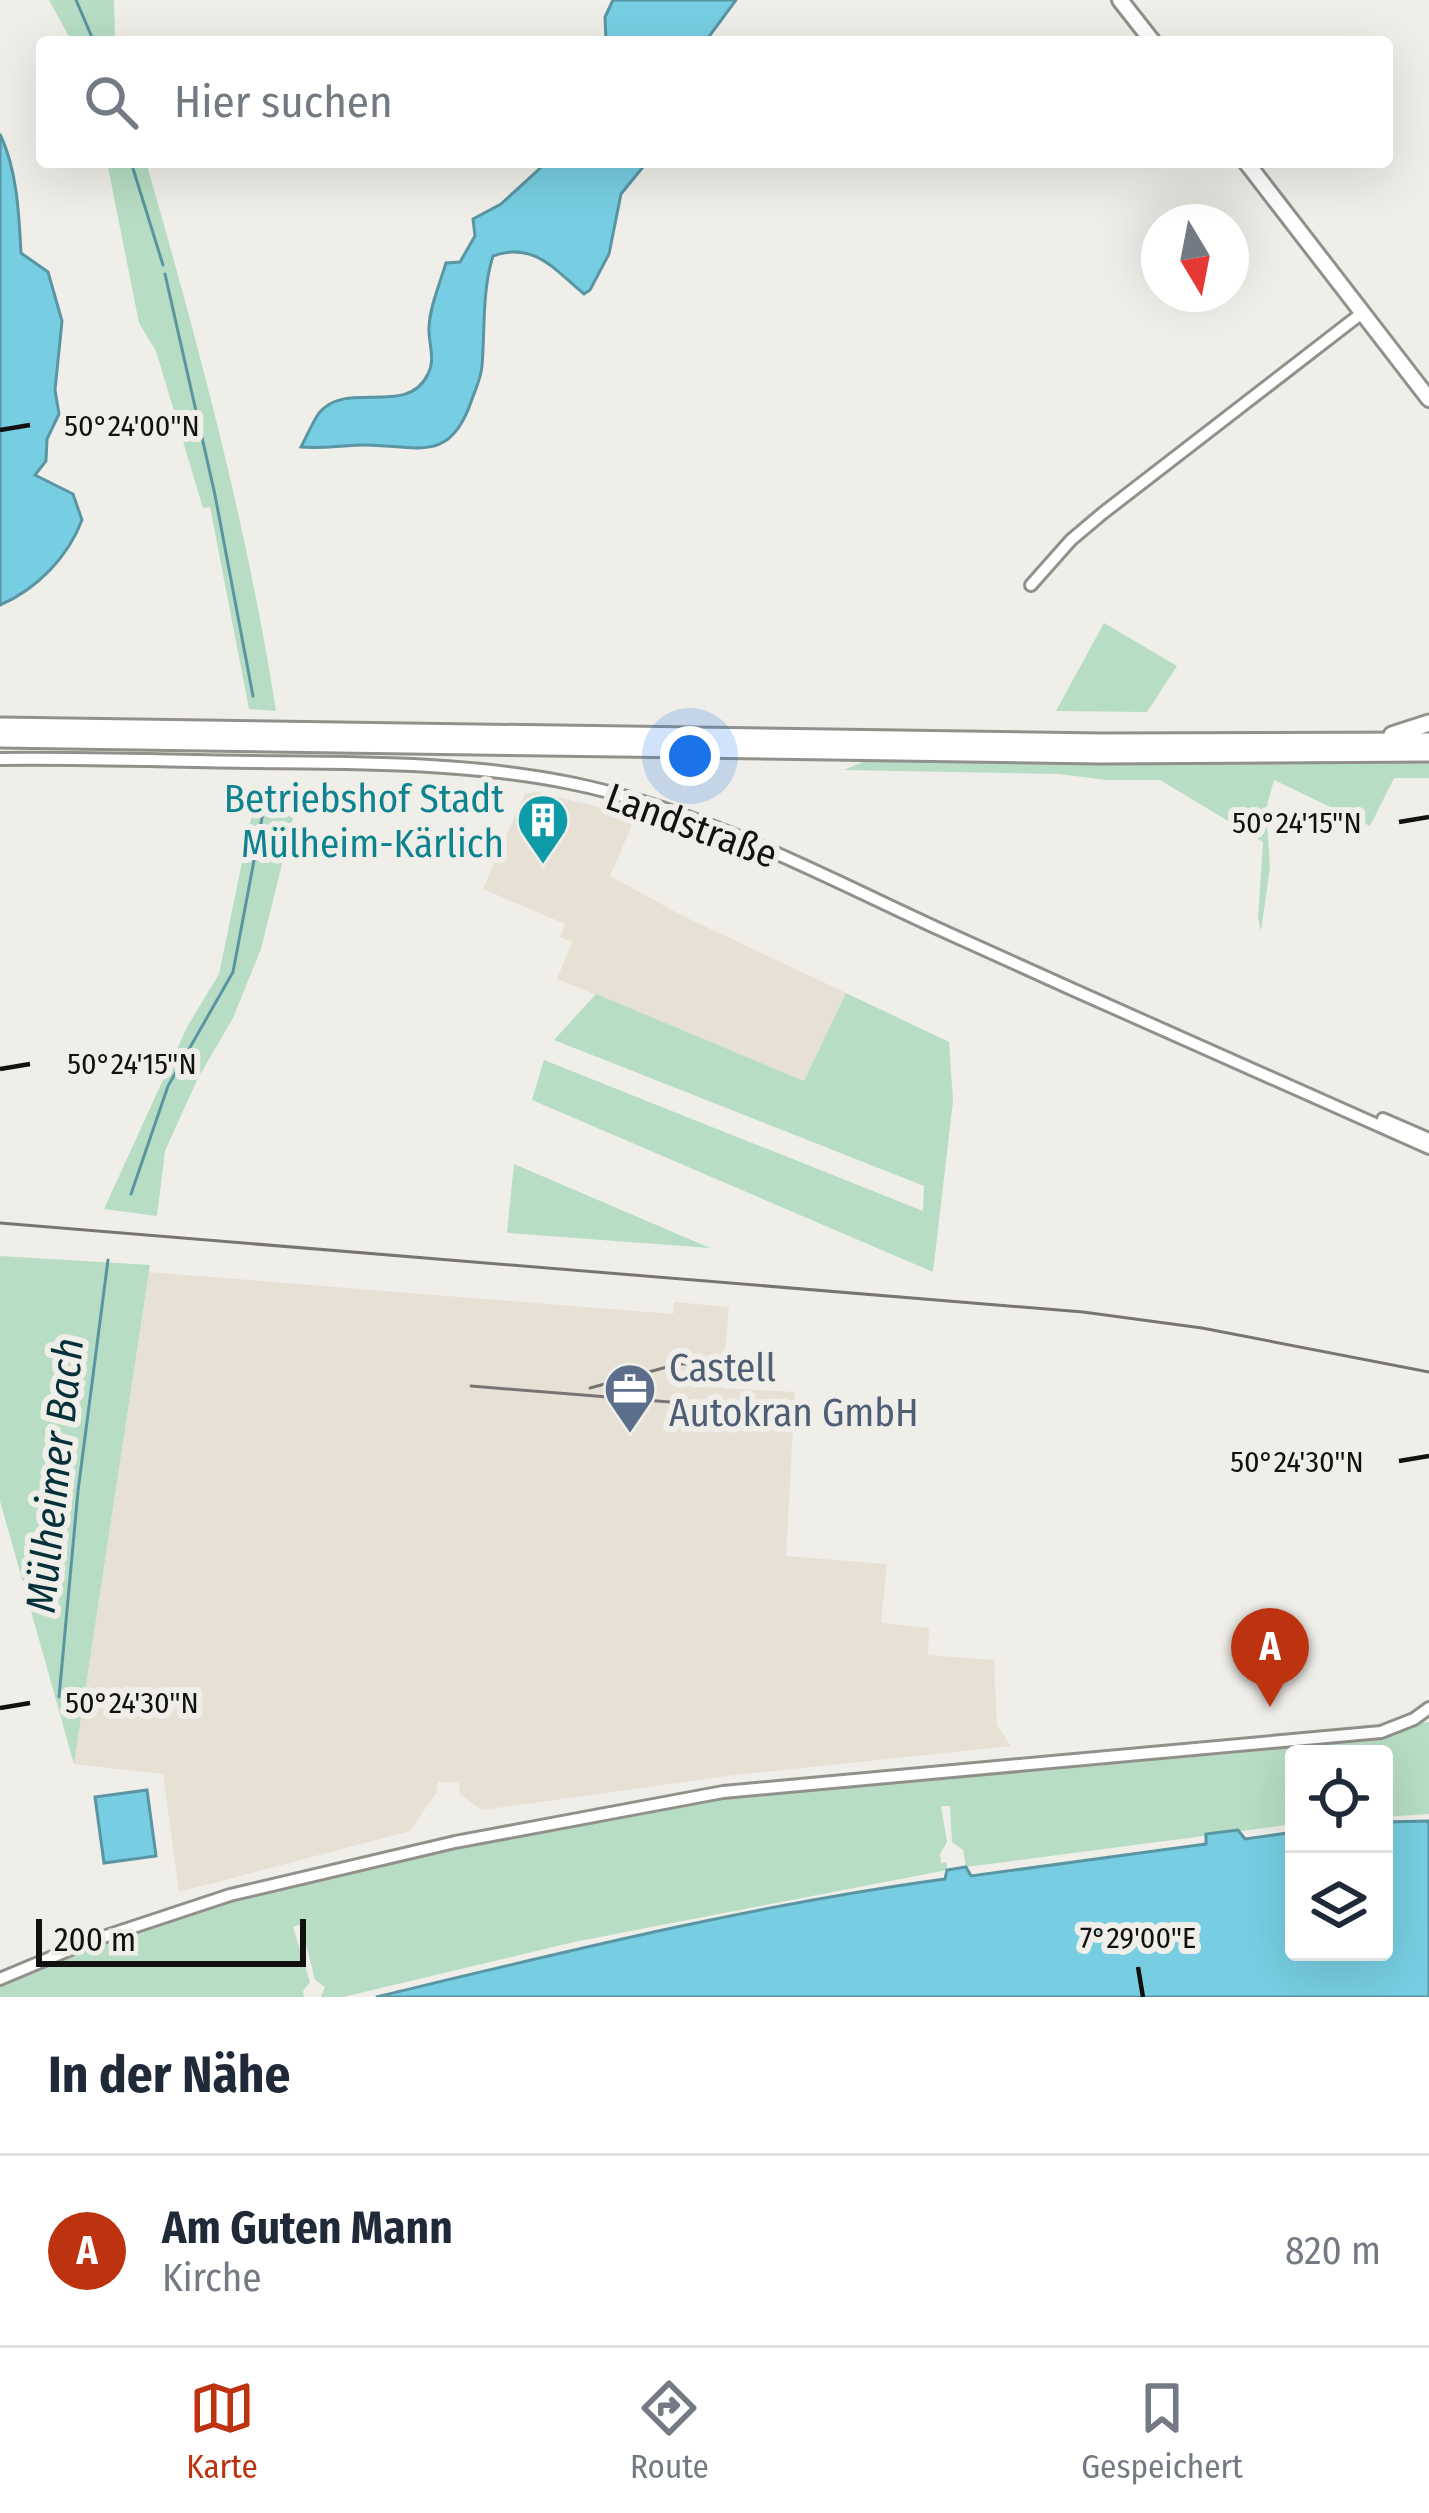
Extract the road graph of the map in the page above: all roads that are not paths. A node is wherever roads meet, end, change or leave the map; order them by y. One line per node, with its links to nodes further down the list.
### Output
1 (1120, 0): 2 (main road)
2 (1148, 36)
3 (1251, 168): 4 (main road)
4 (1362, 313): 5 (main road); 6 (street)
5 (1429, 399)
6 (1030, 585)
7 (1429, 723): 11 (highway)
8 (0, 726): 11 (highway)
9 (0, 739): 12 (highway)
10 (1429, 741): 11 (highway)
11 (1359, 742)
12 (1429, 753)
13 (0, 759): 14 (street, Landstraße)
14 (1429, 1143)
15 (1429, 1708): 16 (street)
16 (0, 1979)

